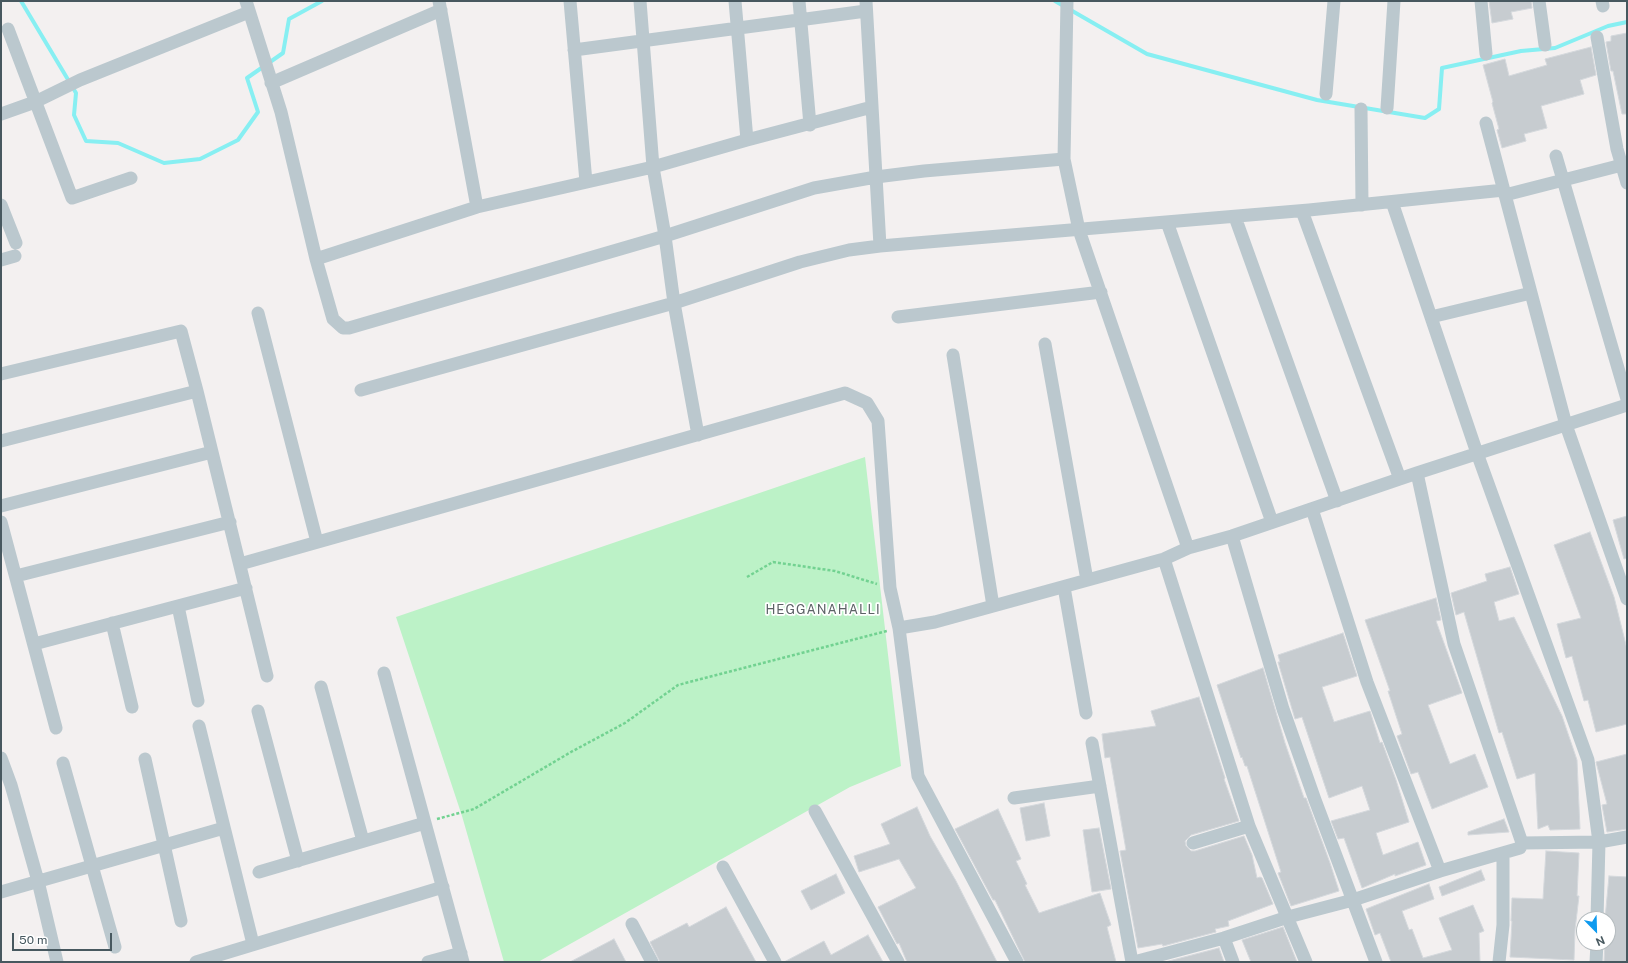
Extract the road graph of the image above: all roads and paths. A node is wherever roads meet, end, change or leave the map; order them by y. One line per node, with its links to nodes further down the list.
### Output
1 (570, 1): 19 (street)
2 (640, 1): 17 (street)
3 (735, 1): 14 (street)
4 (799, 1): 13 (street)
5 (1334, 1): 22 (street)
6 (1394, 1): 25 (street)
7 (1481, 1): 20 (street)
8 (1539, 1): 18 (street)
9 (440, 6): 21 (street); 44 (street)
10 (866, 6): 13 (street); 24 (street)
11 (248, 7): 21 (street); 23 (street)
12 (1067, 7): 32 (street)
13 (801, 20): 14 (street); 29 (street)
14 (737, 28): 17 (street); 30 (street)
15 (8, 30): 23 (street)
16 (1597, 37): 33 (street)
17 (644, 41): 19 (street); 34 (street)
18 (1545, 45)
19 (574, 50): 38 (street)
20 (1486, 54)
21 (270, 78): 51 (street)
22 (1326, 94)
23 (35, 102): 27 (street); 36 (street)
24 (872, 108): 29 (street); 35 (street)
25 (1387, 108)
26 (1361, 109): 43 (street)
27 (1, 114)
28 (1486, 123): 40 (street)
29 (810, 124): 30 (street)
30 (747, 140): 34 (street)
31 (1556, 156): 37 (street)
32 (1064, 159): 35 (street); 48 (street)
33 (1622, 165): 37 (street); 39 (street)
34 (653, 167): 38 (street); 49 (street)
35 (876, 177): 49 (street); 50 (street)
36 (131, 178)
37 (1563, 180): 40 (street); 64 (street)
38 (586, 182): 44 (street)
39 (1627, 183)
40 (1504, 192): 41 (street); 54 (street)
41 (1392, 202): 43 (street); 57 (street)
42 (1, 205): 52 (street)
43 (1362, 205): 45 (street)
44 (477, 207): 51 (street)
45 (1302, 211): 46 (street); 72 (street)
46 (1235, 217): 47 (street); 73 (street)
47 (1166, 222): 48 (street); 78 (street)
48 (1079, 230): 50 (street); 53 (street)
49 (665, 236): 51 (street); 55 (street)
50 (880, 246): 55 (street)
51 (316, 259)
52 (1, 260)
53 (1101, 292): 58 (street); 81 (street)
54 (1531, 293): 57 (street); 66 (street)
55 (674, 303): 62 (street); 67 (street)
56 (258, 313): 80 (street)
57 (1431, 317): 70 (street)
58 (898, 318)
59 (1045, 344): 86 (street)
60 (953, 354): 92 (street)
61 (1, 374): 63 (street)
62 (361, 390)
63 (198, 391): 68 (street); 69 (street)
64 (1627, 399)
65 (1627, 405): 66 (street)
66 (1566, 425): 70 (street); 90 (street)
67 (698, 435): 80 (street); 89 (street)
68 (1, 441)
69 (212, 452): 74 (street); 77 (street)
70 (1477, 453): 71 (street); 117 (street)
71 (1417, 473): 72 (street); 119 (street)
72 (1400, 478): 73 (street)
73 (1337, 501): 75 (street)
74 (1, 506)
75 (1312, 509): 78 (street); 125 (street)
76 (1, 522): 84 (street)
77 (230, 522): 83 (street); 84 (street)
78 (1272, 522): 79 (street)
79 (1232, 536): 81 (street); 130 (street)
80 (317, 542): 83 (street)
81 (1188, 548): 82 (street)
82 (1164, 559): 86 (street); 113 (street)
83 (240, 564): 88 (street)
84 (16, 576): 95 (street)
85 (747, 577): 89 (path)
86 (1087, 580): 87 (street)
87 (1064, 586): 92 (street); 102 (street)
88 (246, 588): 91 (street); 97 (street)
89 (890, 588): 94 (street)
90 (1627, 599)
91 (178, 606): 93 (street); 99 (street)
92 (993, 606): 94 (street)
93 (112, 623): 95 (street); 100 (street)
94 (899, 628): 112 (path); 146 (street)
95 (34, 644): 104 (street)
96 (384, 673): 112 (street)
97 (267, 676)
98 (321, 688): 116 (street)
99 (198, 701)
100 (132, 706)
101 (258, 710): 122 (street)
102 (1086, 713)
103 (199, 726): 114 (street)
104 (56, 728)
105 (1092, 743): 109 (street)
106 (1, 758): 127 (street)
107 (145, 759): 120 (street)
108 (63, 763): 123 (street)
109 (1100, 786): 110 (street); 147 (street)
110 (1014, 798)
111 (815, 811): 145 (street)
112 (425, 823): 116 (street); 128 (street)
113 (1249, 826): 118 (street); 132 (street)
114 (224, 828): 120 (street); 136 (street)
115 (1627, 837): 117 (street)
116 (363, 841): 122 (street)
117 (1599, 842): 119 (street); 131 (street)
118 (1193, 843)
119 (1522, 843): 121 (street)
120 (164, 844): 123 (street); 133 (street)
121 (1503, 853): 125 (street); 151 (street)
122 (298, 860): 126 (street)
123 (92, 866): 127 (street); 137 (street)
124 (723, 867): 144 (street)
125 (1440, 871): 130 (street)
126 (259, 872)
127 (38, 881): 129 (street); 140 (street)
128 (443, 887): 136 (street); 139 (street)
129 (1, 892)
130 (1353, 900): 132 (street); 150 (street)
131 (1597, 911)
132 (1288, 917): 135 (street); 149 (street)
133 (181, 921)
134 (632, 924): 143 (street)
135 (1224, 938): 147 (street); 148 (street)
136 (253, 944): 141 (street)
137 (115, 947)
138 (1597, 951): 152 (street)
139 (462, 957): 142 (street)
140 (57, 962)
141 (196, 962)
142 (428, 962)
143 (652, 962)
144 (775, 962)
145 (898, 962)
146 (1017, 962)
147 (1133, 962)
148 (1233, 962)
149 (1306, 962)
150 (1376, 962)
151 (1500, 962)
152 (1596, 962)

